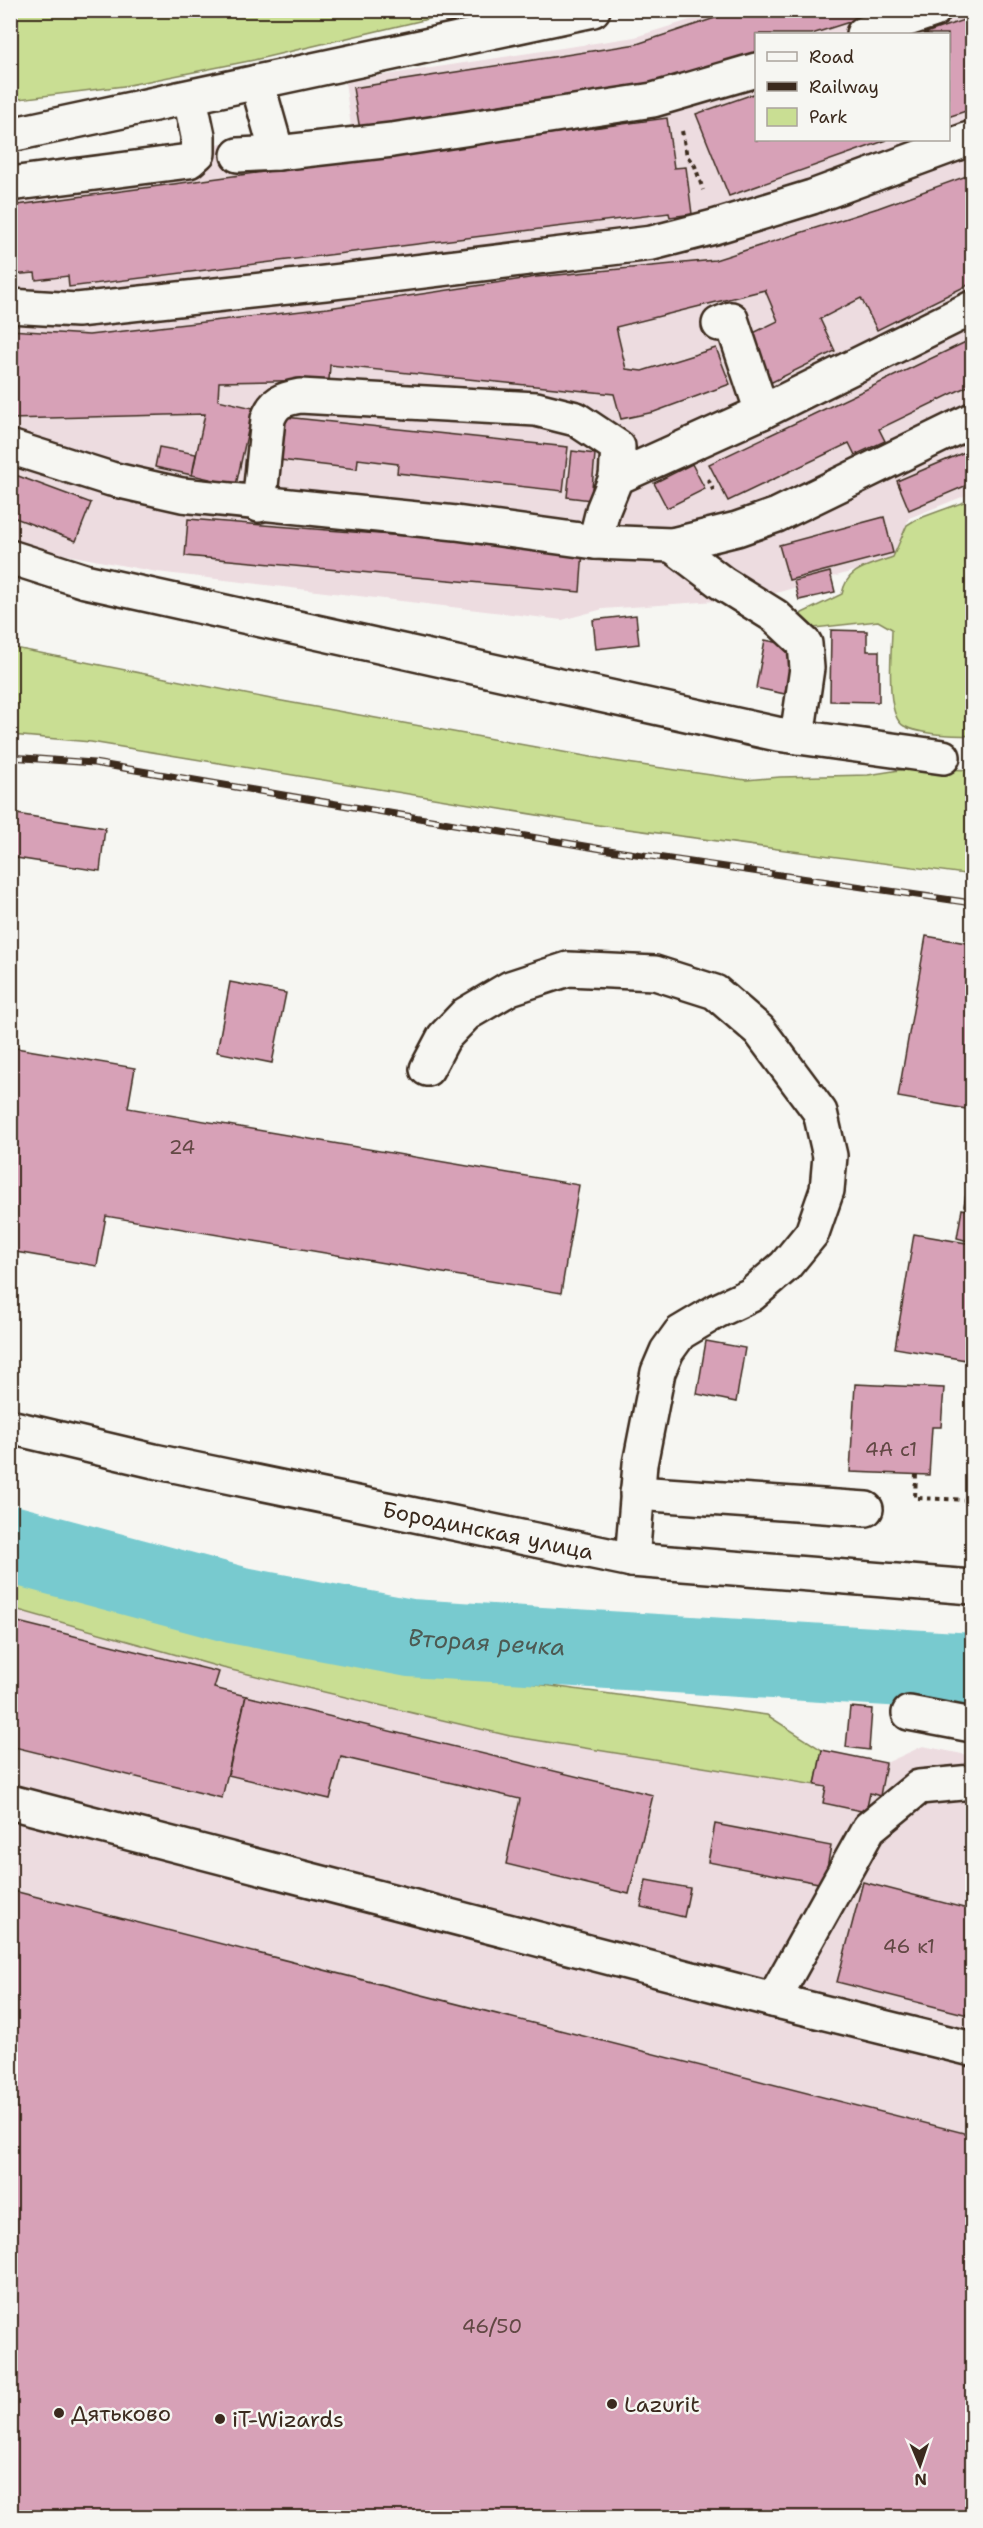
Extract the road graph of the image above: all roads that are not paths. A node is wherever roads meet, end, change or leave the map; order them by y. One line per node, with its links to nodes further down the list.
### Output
1 (593, 10): 5 (main road)
2 (934, 10): 3 (main road)
3 (866, 33)
4 (755, 70): 9 (main road)
5 (257, 82): 6 (main road); 9 (main road)
6 (190, 98): 7 (main road); 11 (main road)
7 (10, 135)
8 (972, 138): 12 (main road)
9 (277, 153): 10 (main road)
10 (238, 155)
11 (10, 184)
12 (10, 306)
13 (972, 308): 15 (main road)
14 (734, 318): 15 (main road)
15 (762, 412): 18 (main road)
16 (972, 420): 21 (main road)
17 (10, 447): 19 (main road)
18 (616, 478): 19 (main road); 20 (main road)
19 (259, 505): 20 (main road)
20 (595, 542): 21 (main road)
21 (672, 545): 23 (main road)
22 (10, 557): 23 (main road)
23 (797, 737): 24 (main road)
24 (943, 757)
25 (427, 1069): 27 (main road)
26 (10, 1427): 29 (main road, Бородинская улица)
27 (637, 1494): 28 (main road); 29 (main road)
28 (866, 1509)
29 (633, 1560): 30 (main road, Бородинская улица)
30 (972, 1587)
31 (909, 1713): 32 (main road)
32 (972, 1725)
33 (972, 1782): 35 (main road)
34 (10, 1802): 35 (main road)
35 (773, 2000): 36 (main road)
36 (972, 2049)

